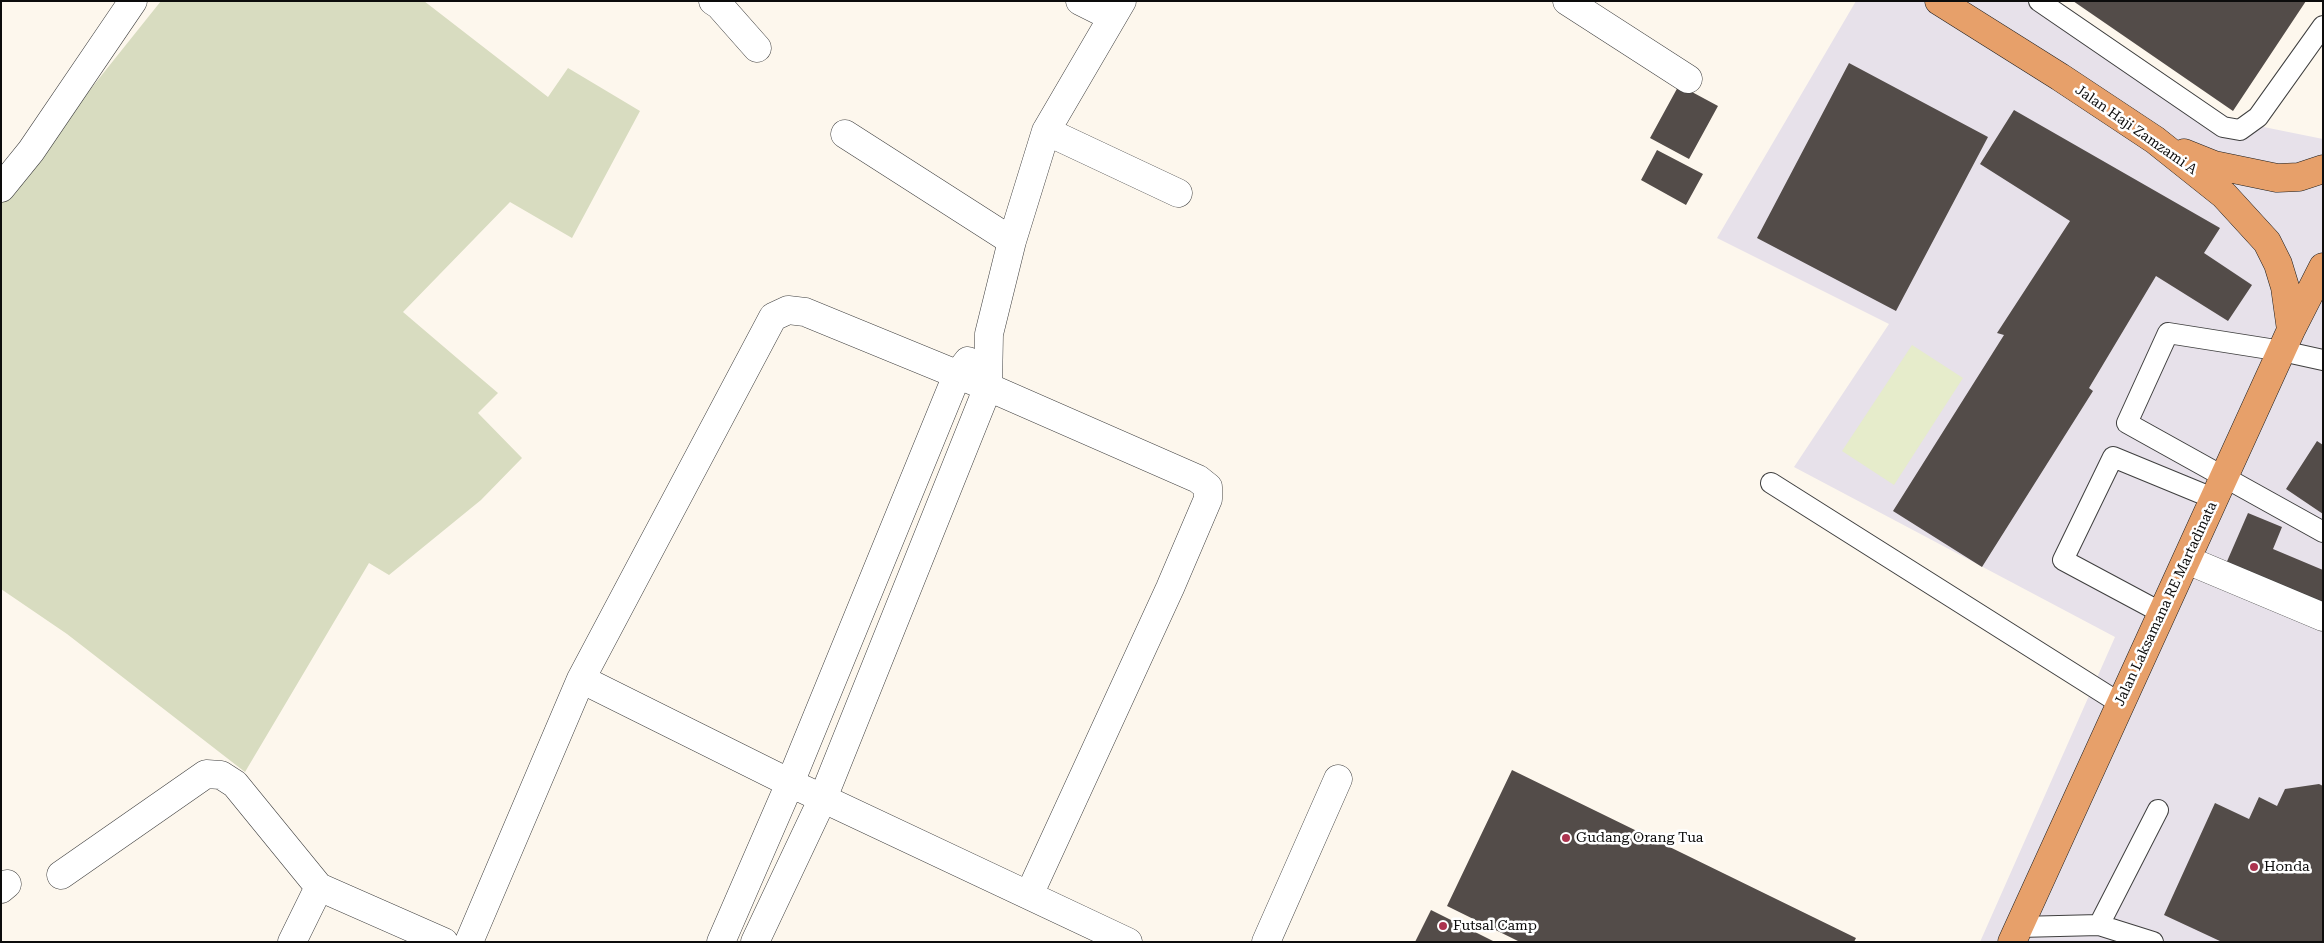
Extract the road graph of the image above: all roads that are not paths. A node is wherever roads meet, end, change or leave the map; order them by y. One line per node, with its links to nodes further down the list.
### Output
1 (134, 1): 15 (street)
2 (713, 1): 9 (street)
3 (1080, 1): 7 (street)
4 (1567, 1): 10 (street)
5 (1939, 1): 13 (highway, Jalan Haji Zamzami A)
6 (2039, 1): 8 (lane)
7 (1117, 9): 11 (street)
8 (2323, 26)
9 (757, 48)
10 (1688, 79)
11 (1046, 131): 16 (street); 17 (street)
12 (845, 134): 17 (street)
13 (2155, 140): 14 (highway); 20 (highway, Jalan Haji Zamzami A)
14 (2323, 169)
15 (1, 188)
16 (1178, 192)
17 (1012, 240): 19 (street)
18 (2323, 268): 20 (highway, Jalan Laksamana RE Martadinata)
19 (989, 334): 22 (street); 23 (street)
20 (2287, 340): 21 (lane); 25 (highway, Jalan Laksamana RE Martadinata); 25 (lane)
21 (2323, 360)
22 (957, 375): 23 (street); 30 (street); 33 (street)
23 (988, 387): 34 (street); 38 (street)
24 (1771, 483): 31 (lane)
25 (2219, 488): 26 (lane); 27 (highway, Jalan Laksamana RE Martadinata); 28 (lane)
26 (2323, 532)
27 (2187, 560): 28 (highway, Jalan Laksamana RE Martadinata); 29 (street)
28 (2162, 613): 31 (highway, Jalan Laksamana RE Martadinata)
29 (2323, 617)
30 (581, 679): 33 (street); 43 (street)
31 (2121, 704): 40 (highway, Jalan Laksamana RE Martadinata)
32 (1338, 779): 47 (street)
33 (790, 783): 34 (street); 44 (street)
34 (823, 798): 38 (street); 45 (street)
35 (2158, 810): 39 (lane)
36 (61, 875): 37 (street)
37 (319, 887): 41 (street); 42 (street)
38 (1029, 895): 46 (street)
39 (2099, 925): 40 (lane); 48 (lane)
40 (2015, 935)
41 (292, 942)
42 (444, 942)
43 (469, 942)
44 (721, 942)
45 (755, 942)
46 (1128, 942)
47 (1266, 942)
48 (2153, 942)

